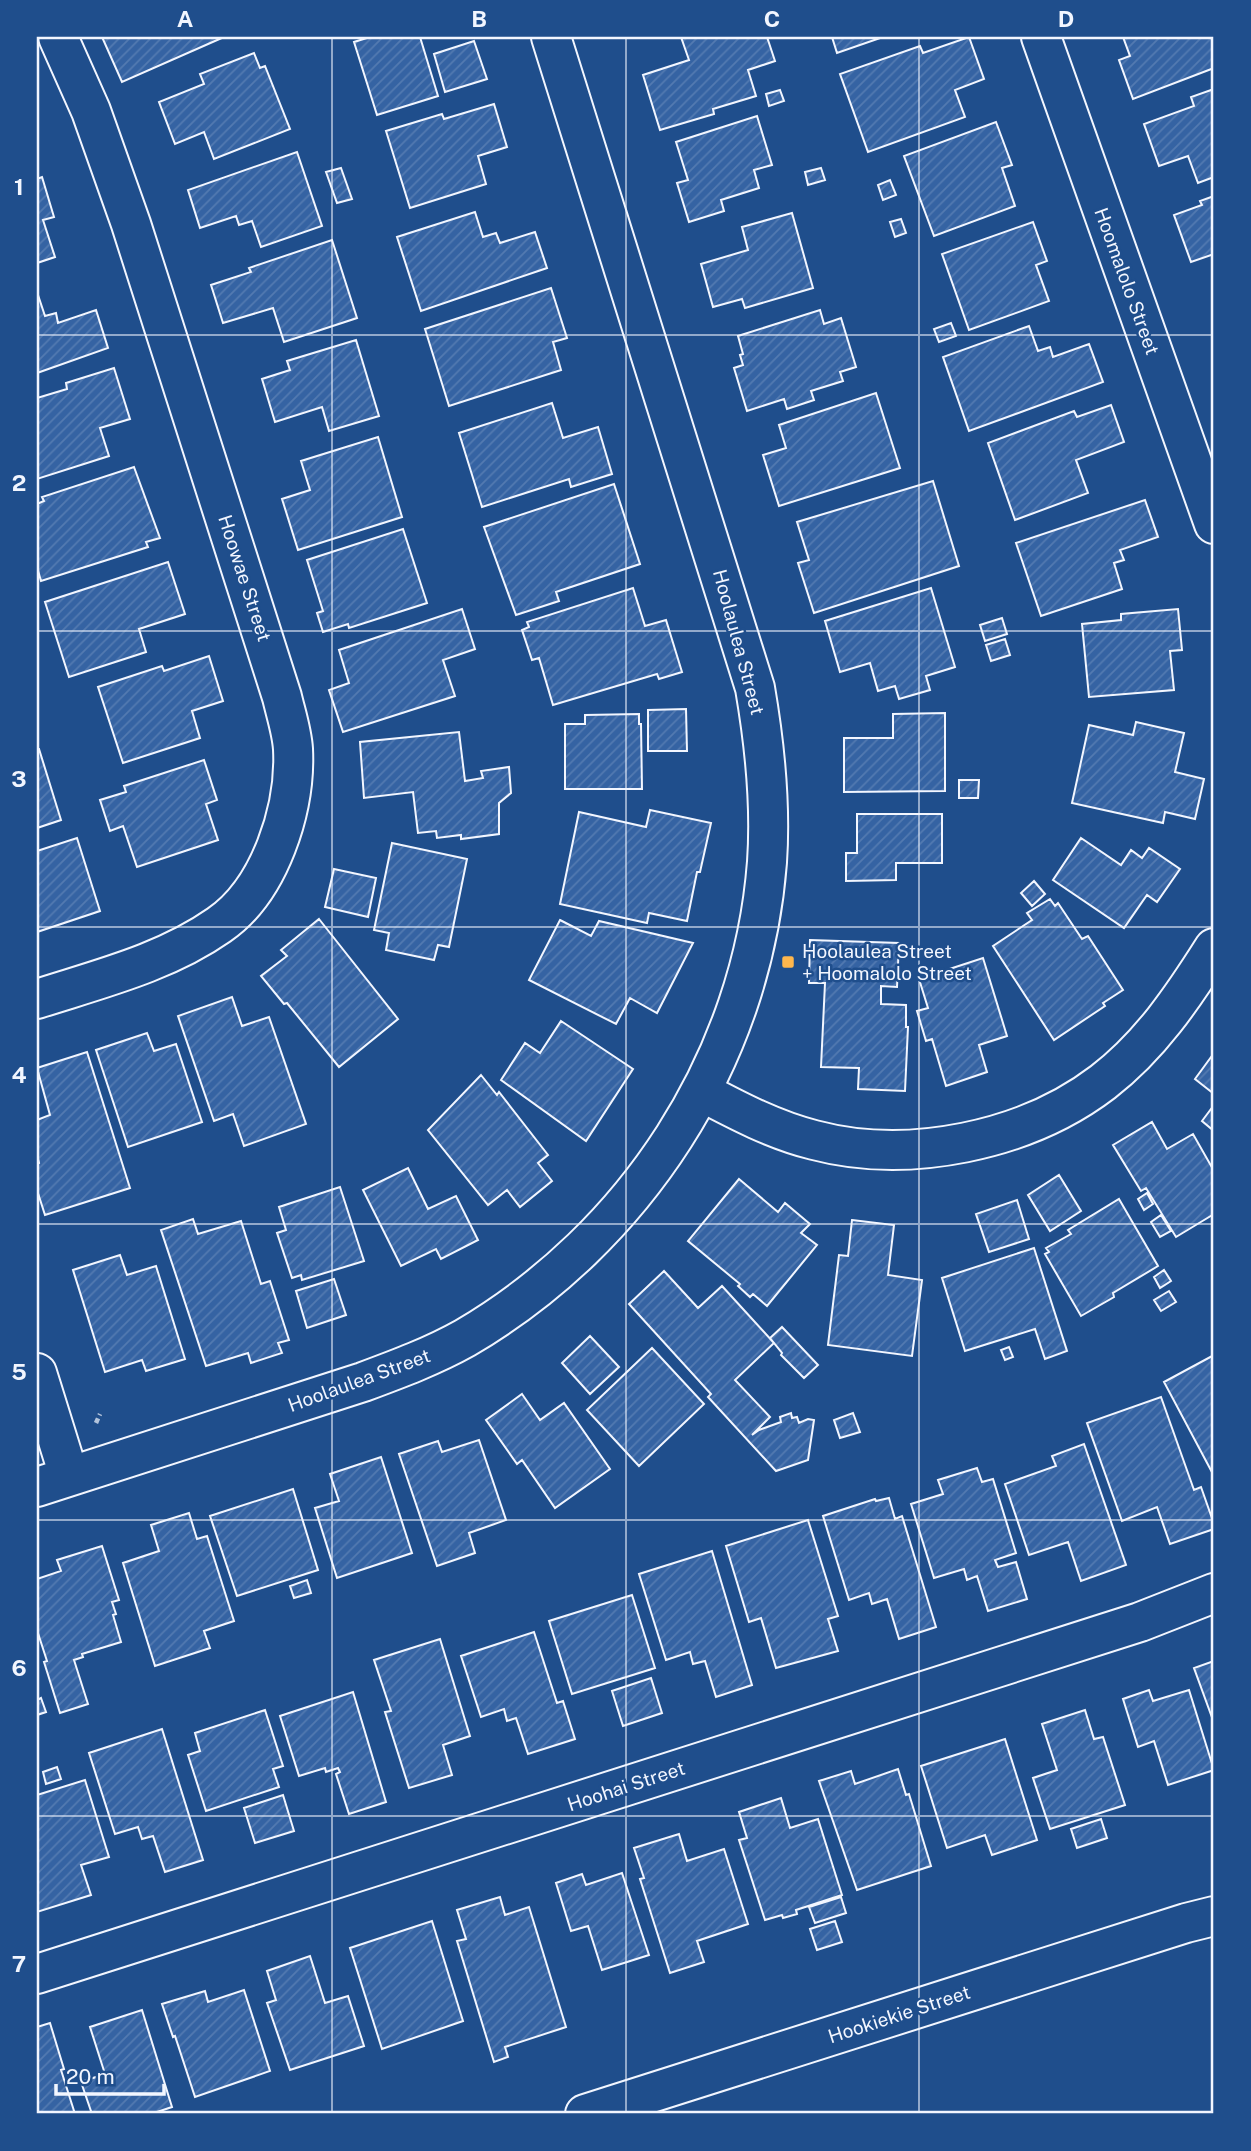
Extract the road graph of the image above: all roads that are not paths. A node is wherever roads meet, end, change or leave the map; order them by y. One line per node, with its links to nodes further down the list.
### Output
1 (58, 37): 6 (street, Hoowae Street)
2 (551, 37): 7 (street, Hoolaulea Street)
3 (1041, 37): 4 (street, Hoomalolo Street)
4 (1214, 524)
5 (1214, 948): 7 (street)
6 (37, 999)
7 (702, 1092): 9 (street, Hoolaulea Street)
8 (37, 1373): 9 (street)
9 (53, 1481)
10 (1214, 1593): 12 (street, Hoohai Street)
11 (1214, 1916): 13 (street, Hookiekie Street)
12 (37, 1974)
13 (682, 2099): 14 (street, Hookiekie Street)
14 (585, 2114)

